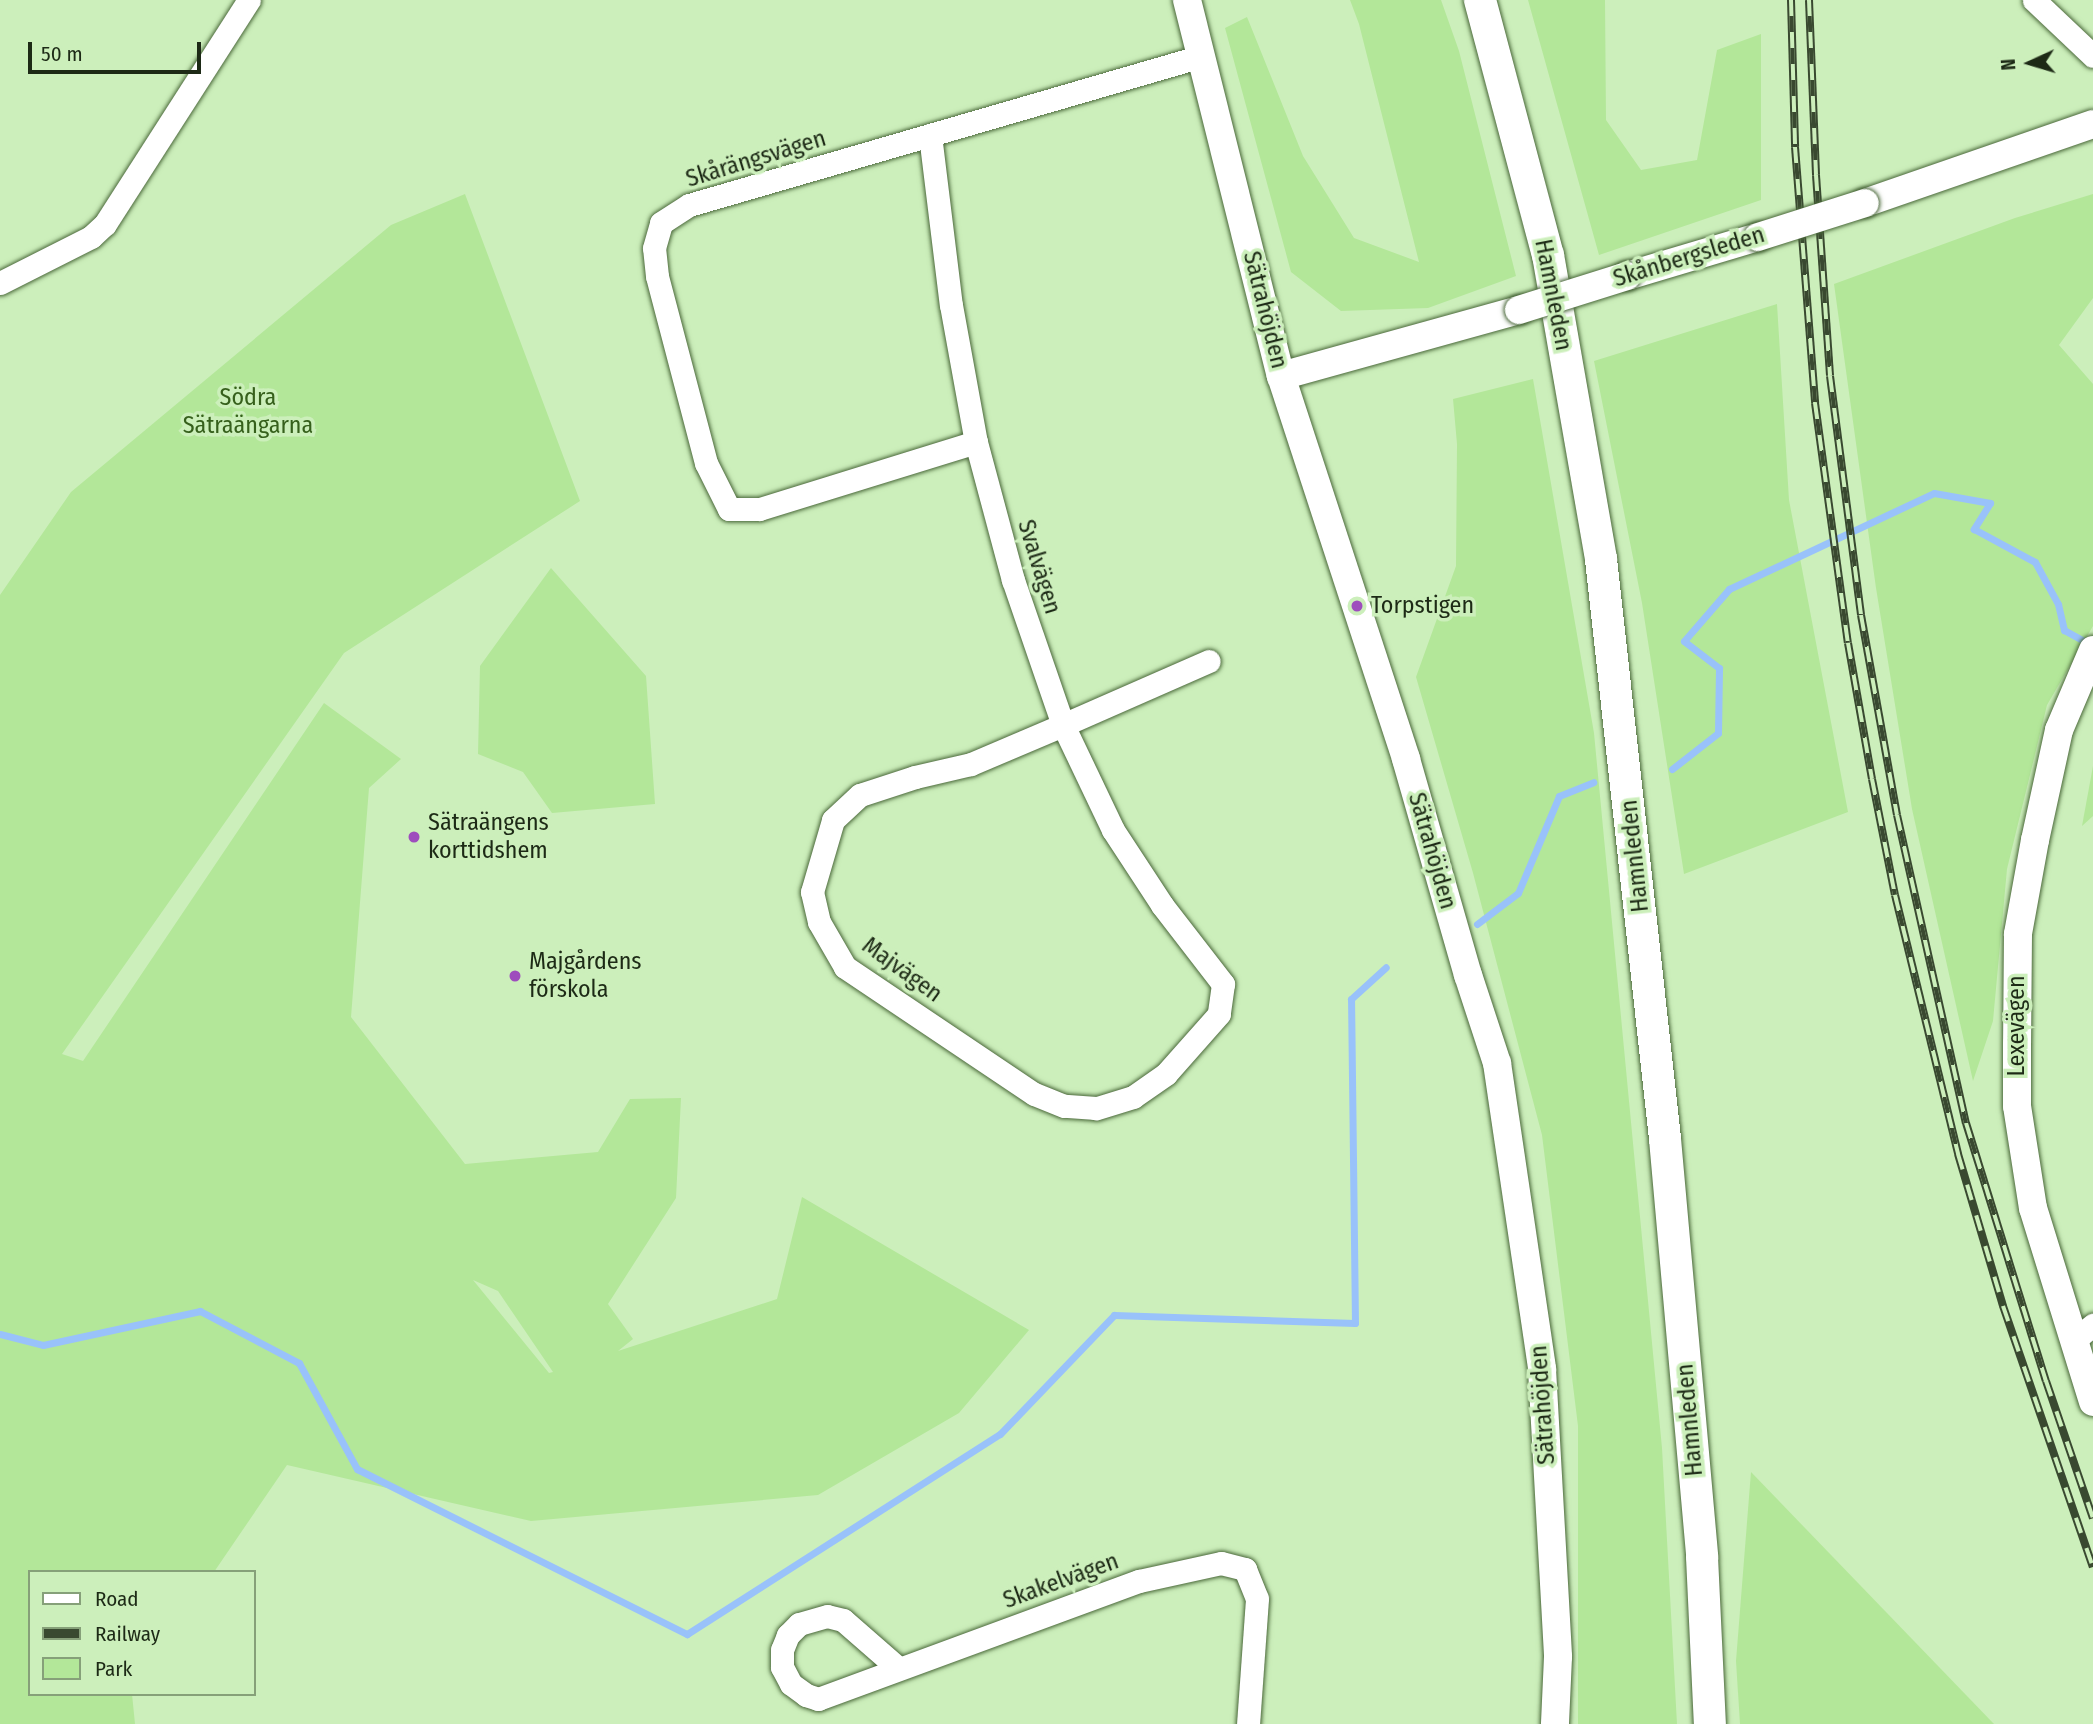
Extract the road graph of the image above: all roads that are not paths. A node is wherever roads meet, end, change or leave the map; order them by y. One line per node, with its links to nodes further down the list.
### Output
1 (249, 0): 9 (street)
2 (1187, 0): 5 (street, Sätrahöjden)
3 (1480, 0): 21 (main road, Hamnleden)
4 (2034, 0): 6 (street)
5 (1202, 56): 8 (street, Skårängsvägen); 10 (street, Sätrahöjden)
6 (2093, 56)
7 (2093, 124): 10 (street, Skånbergsleden, bridge)
8 (930, 135): 11 (street, Svalvägen); 11 (street, Skårängsvägen)
9 (0, 283)
10 (1281, 376): 20 (street, Sätrahöjden)
11 (976, 442): 14 (street, Svalvägen)
12 (2093, 650): 16 (street, Lexevägen)
13 (1209, 661): 14 (street, Majvägen)
14 (1063, 725): 15 (street, Svalvägen); 15 (street, Majvägen)
15 (1216, 970)
16 (2083, 1333): 17 (street, Lexevägen)
17 (2093, 1402)
18 (898, 1668): 18 (street, Skakelvägen); 19 (street, Skakelvägen)
19 (1248, 1724)
20 (1555, 1724)
21 (1710, 1724)

